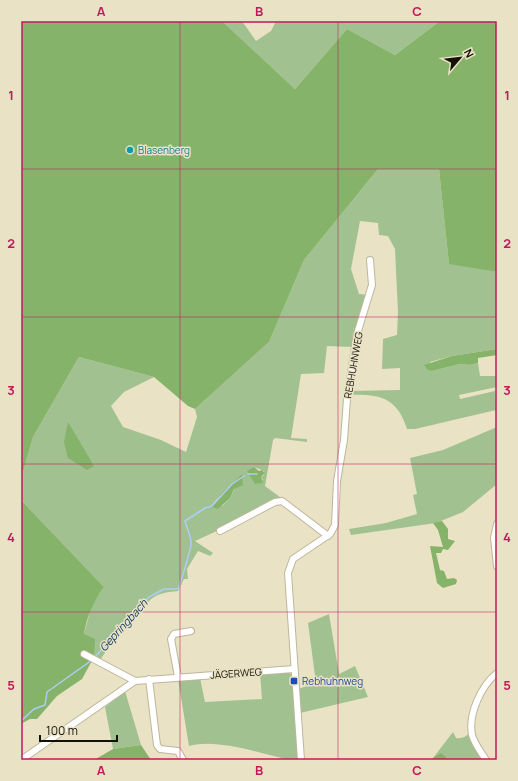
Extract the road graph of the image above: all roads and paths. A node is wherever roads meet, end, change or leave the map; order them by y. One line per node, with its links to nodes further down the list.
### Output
1 (370, 260): 4 (street, REBHUHNWEG)
2 (497, 524): 5 (street)
3 (220, 531): 4 (street)
4 (328, 536): 8 (street)
5 (497, 566)
6 (191, 630): 10 (street)
7 (86, 655): 12 (street)
8 (294, 669): 10 (street, JÄGERWEG); 15 (street)
9 (497, 673): 16 (street)
10 (178, 677): 11 (street, JÄGERWEG)
11 (149, 679): 12 (street, JÄGERWEG); 14 (street)
12 (135, 681): 13 (street, JÄGERWEG)
13 (21, 760)
14 (184, 760)
15 (301, 760)
16 (486, 760)

